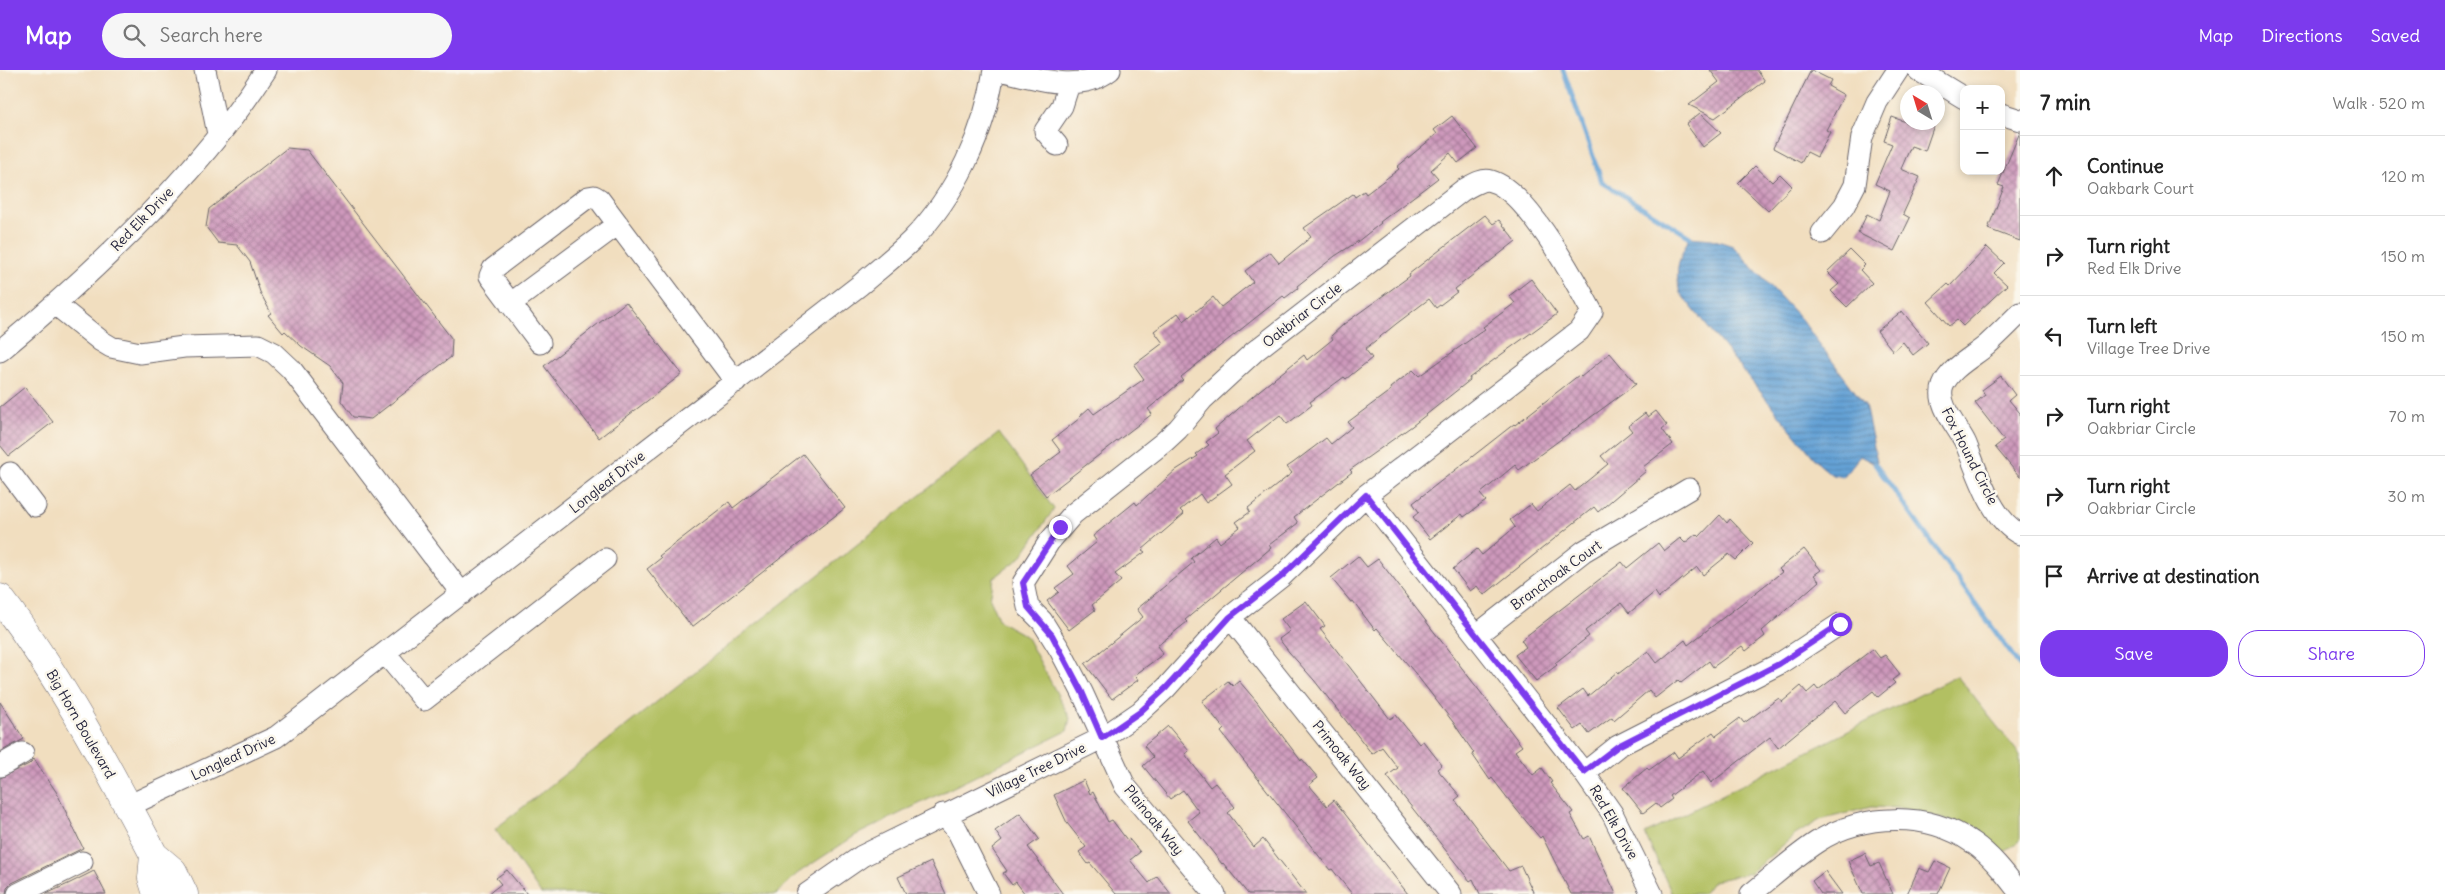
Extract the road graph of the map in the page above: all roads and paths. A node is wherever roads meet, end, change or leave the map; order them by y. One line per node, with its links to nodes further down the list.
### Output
1 (205, 70): 12 (street)
2 (266, 70): 12 (street, Red Elk Drive)
3 (994, 70): 21 (street, Longleaf Drive)
4 (999, 70): 8 (street)
5 (1110, 70): 8 (street)
6 (1898, 70): 15 (street)
7 (1918, 70): 9 (street)
8 (1070, 84): 13 (street)
9 (1960, 96)
10 (2005, 115): 11 (street)
11 (2020, 120)
12 (218, 134): 16 (street, Red Elk Drive)
13 (1057, 145)
14 (618, 224): 17 (street); 17 (street); 21 (street)
15 (1822, 232)
16 (55, 304): 20 (street, Red Elk Drive); 29 (street)
17 (510, 304): 19 (street)
18 (2020, 313): 27 (street, Fox Hound Circle)
19 (540, 344)
20 (0, 351)
21 (736, 382): 29 (street, Longleaf Drive)
22 (1468, 417): 25 (street, Village Tree Drive); 35 (street, Oakbriar Circle)
23 (10, 473): 26 (street)
24 (1688, 489): 33 (street, Branchoak Court)
25 (1366, 495): 31 (street, Village Tree Drive); 33 (street, Red Elk Drive)
26 (35, 506)
27 (2020, 534)
28 (605, 559): 34 (street)
29 (462, 594): 34 (street, Longleaf Drive)
30 (0, 598): 39 (main road, Big Horn Boulevard)
31 (1230, 617): 35 (street, Village Tree Drive); 50 (street, Primoak Way)
32 (1840, 624): 38 (street)
33 (1478, 634): 38 (street, Red Elk Drive)
34 (385, 653): 39 (street, Longleaf Drive)
35 (1102, 738): 40 (street, Village Tree Drive); 49 (street, Plainoak Way)
36 (23, 753): 37 (street)
37 (0, 766)
38 (1584, 772): 51 (street, Red Elk Drive)
39 (128, 806): 41 (main road, Big Horn Boulevard)
40 (943, 814): 47 (street, Village Tree Drive); 48 (street)
41 (154, 855): 45 (main road); 46 (main road, Big Horn Boulevard)
42 (82, 862): 44 (street)
43 (2020, 893): 52 (street)
44 (18, 894)
45 (157, 894)
46 (184, 894)
47 (807, 894)
48 (989, 894)
49 (1215, 894)
50 (1452, 894)
51 (1652, 894)
52 (1751, 894)

